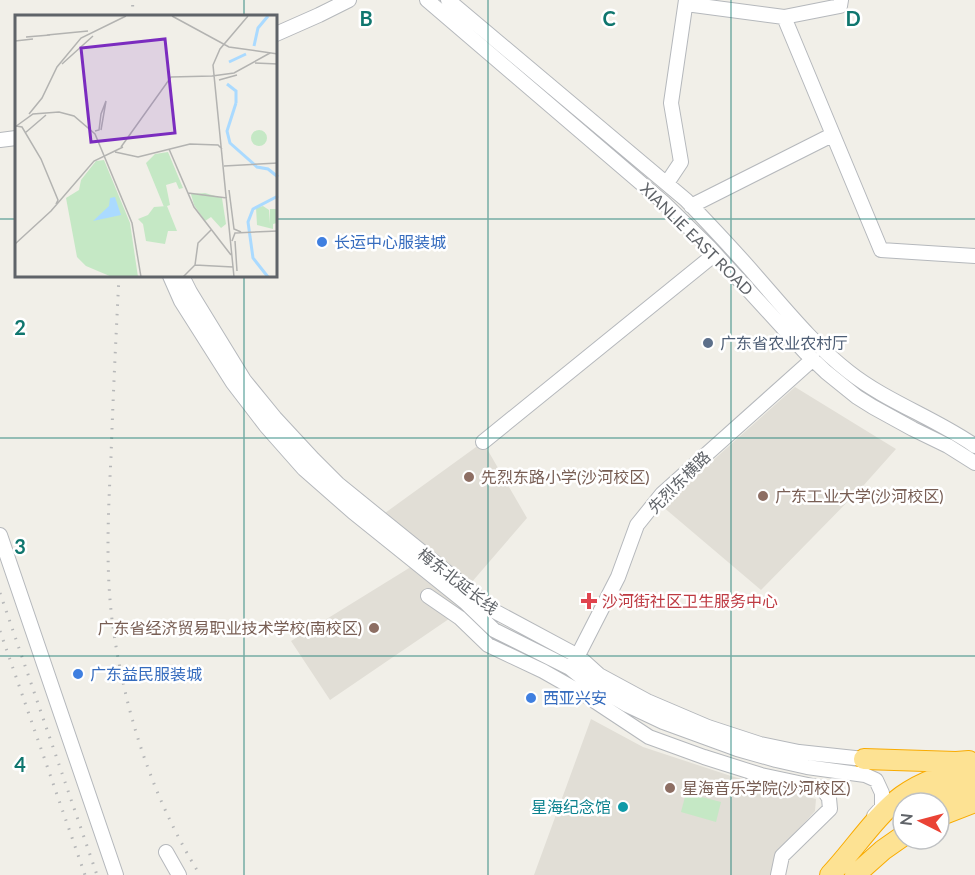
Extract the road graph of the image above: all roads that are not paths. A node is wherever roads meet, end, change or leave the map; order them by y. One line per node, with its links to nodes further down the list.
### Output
1 (349, 0): 7 (street)
2 (427, 0): 14 (street, XIANLIE EAST ROAD)
3 (448, 0): 11 (street, XIANLIE EAST ROAD)
4 (841, 0): 6 (street)
5 (686, 2): 6 (street); 11 (street)
6 (784, 17): 8 (street)
7 (278, 33)
8 (832, 135): 12 (street); 16 (street)
9 (15, 138): 10 (street)
10 (0, 140)
11 (667, 183): 12 (street, XIANLIE EAST ROAD)
12 (691, 206): 13 (street, XIANLIE EAST ROAD)
13 (716, 230): 14 (street); 23 (street, XIANLIE EAST ROAD)
14 (704, 242): 15 (street, XIANLIE EAST ROAD)
15 (715, 254): 19 (street, XIANLIE EAST ROAD); 22 (street)
16 (975, 256)
17 (171, 278): 21 (street, 梅东北延长线)
18 (183, 278): 20 (street, 梅东北延长线)
19 (813, 359): 24 (street, XIANLIE EAST ROAD); 30 (street, 先烈东横路)
20 (237, 368): 21 (street); 26 (street, 梅东北延长线)
21 (233, 383): 26 (street, 梅东北延长线)
22 (483, 441)
23 (975, 446)
24 (975, 463)
25 (0, 534): 44 (street)
26 (421, 560): 28 (street, 梅东北延长线); 30 (street, 梅东北延长线)
27 (428, 596): 29 (street)
28 (494, 630): 29 (street); 31 (street, 梅东北延长线)
29 (488, 645): 37 (street)
30 (578, 656): 31 (street, 先烈东横路); 32 (street, 梅东北延长线)
31 (570, 669): 35 (street, 梅东北延长线)
32 (864, 759): 33 (highway)
33 (975, 760)
34 (975, 766): 48 (highway)
35 (836, 770): 37 (street); 47 (street, 梅东北延长线)
36 (975, 782): 38 (highway)
37 (822, 788): 46 (street)
38 (949, 791)
39 (975, 801): 40 (highway)
40 (951, 811)
41 (891, 824): 48 (highway)
42 (891, 844): 49 (highway)
43 (166, 852): 45 (street)
44 (116, 875)
45 (179, 875)
46 (778, 875)
47 (820, 875)
48 (831, 875)
49 (855, 875)

